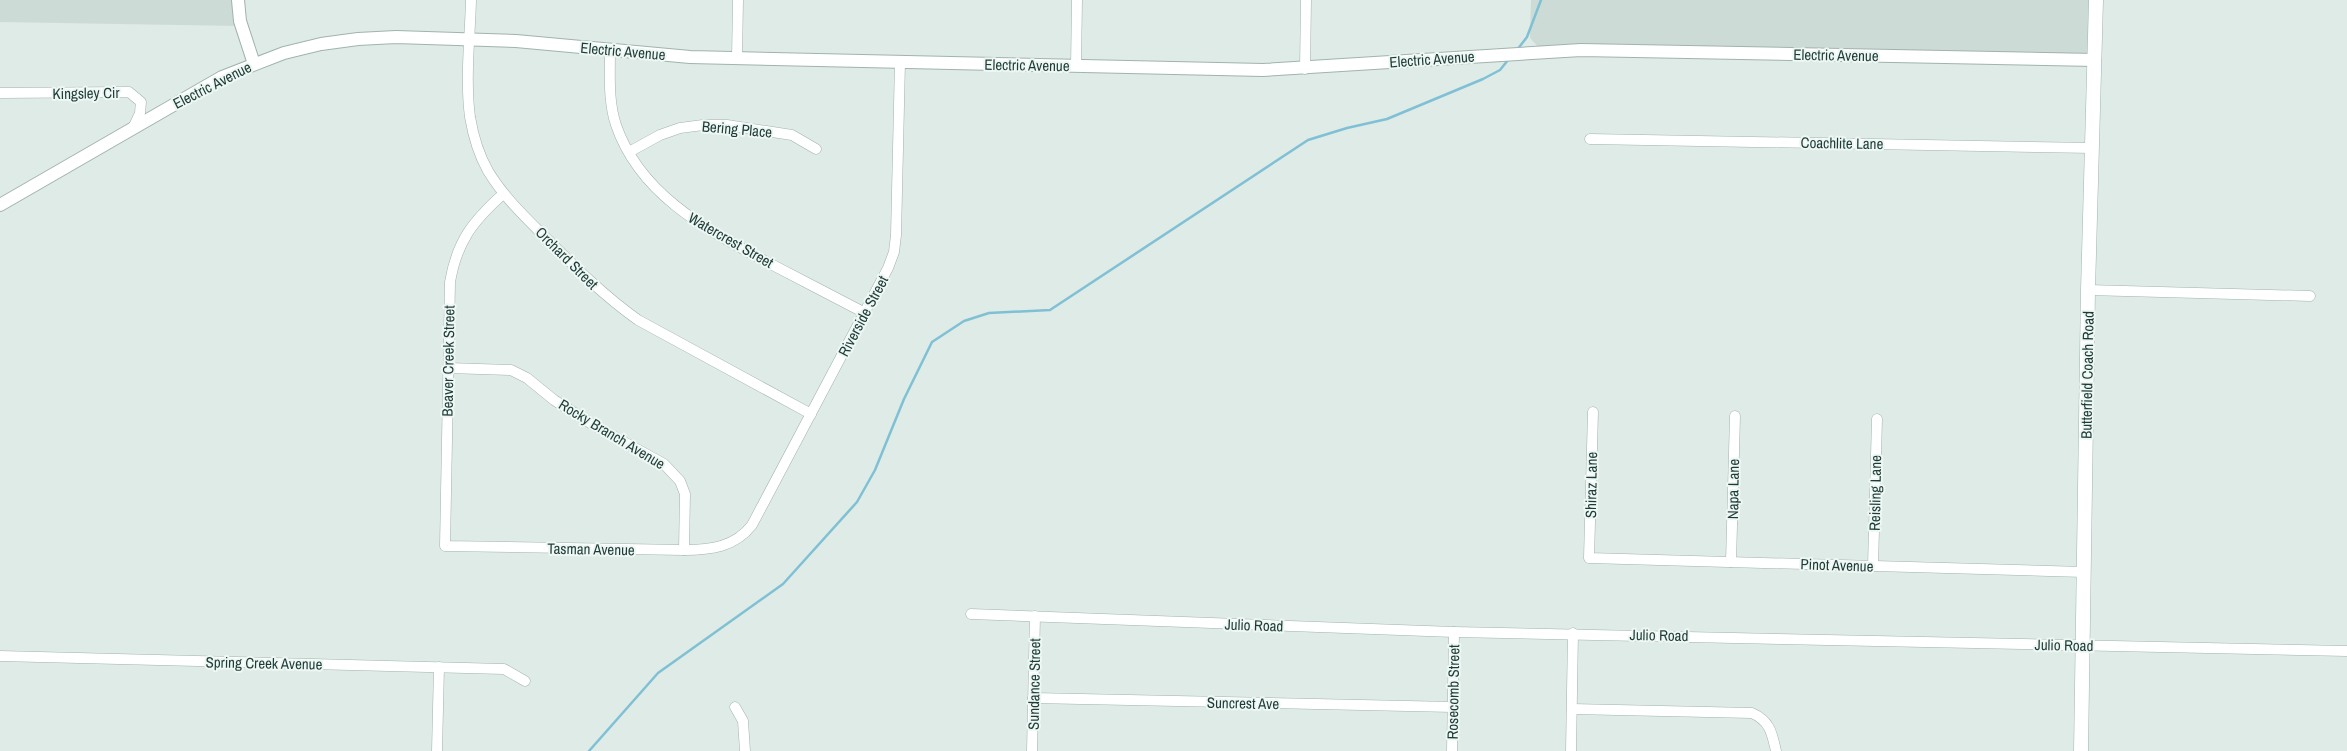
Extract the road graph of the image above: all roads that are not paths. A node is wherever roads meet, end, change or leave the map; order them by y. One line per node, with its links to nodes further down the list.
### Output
1 (238, 0): 12 (street)
2 (471, 0): 7 (street, Orchard Street)
3 (738, 0): 9 (street)
4 (1077, 0): 13 (street)
5 (1306, 0): 14 (street)
6 (2096, 0): 10 (main road, Butterfield Coach Road)
7 (470, 39): 8 (street, Electric Avenue); 12 (street, Electric Avenue); 21 (street, Orchard Street)
8 (610, 50): 9 (street, Electric Avenue); 20 (street, Watercrest Street)
9 (737, 58): 11 (street, Electric Avenue)
10 (2095, 60): 14 (street, Electric Avenue); 18 (main road, Butterfield Coach Road)
11 (900, 62): 13 (street, Electric Avenue); 25 (street, Riverside Street)
12 (254, 64): 16 (street, Electric Avenue)
13 (1076, 66): 14 (street, Electric Avenue)
14 (1305, 69)
15 (0, 93): 16 (street, Kingsley Cir)
16 (133, 128): 22 (street, Electric Avenue)
17 (1590, 138): 18 (street, Coachlite Lane)
18 (2093, 148): 23 (main road, Butterfield Coach Road)
19 (816, 149): 20 (street, Bering Place)
20 (629, 152): 25 (street, Watercrest Street)
21 (503, 194): 26 (street, Beaver Creek Street); 28 (street, Orchard Street)
22 (0, 205)
23 (2088, 290): 24 (street); 37 (main road, Butterfield Coach Road)
24 (2310, 296)
25 (864, 313): 28 (street, Riverside Street)
26 (448, 368): 32 (street, Beaver Creek Street); 33 (street, Rocky Branch Avenue)
27 (1592, 412): 34 (street, Shiraz Lane)
28 (812, 414): 31 (street, Riverside Street)
29 (1735, 416): 35 (street, Napa Lane)
30 (1876, 419): 36 (street, Reisling Lane)
31 (735, 541): 33 (street, Tasman Avenue)
32 (445, 546): 33 (street, Tasman Avenue)
33 (684, 550)
34 (1590, 558): 35 (street, Pinot Avenue)
35 (1731, 562): 36 (street, Pinot Avenue)
36 (1873, 566): 37 (street, Pinot Avenue)
37 (2084, 572): 42 (main road, Butterfield Coach Road)
38 (971, 614): 39 (street, Julio Road)
39 (1036, 616): 40 (street, Julio Road); 47 (street, Sundance Street)
40 (1454, 632): 41 (street, Julio Road); 49 (street, Rosecomb Street)
41 (1573, 633): 42 (street, Julio Road); 50 (street)
42 (2082, 645): 43 (street, Julio Road); 57 (main road, Butterfield Coach Road)
43 (2347, 651)
44 (0, 656): 45 (street, Spring Creek Avenue)
45 (439, 667): 46 (street, Spring Creek Avenue); 51 (street)
46 (524, 681)
47 (1033, 698): 49 (street, Suncrest Ave); 53 (street, Sundance Street)
48 (735, 708): 52 (street)
49 (1453, 708): 54 (street, Rosecomb Street)
50 (1572, 710): 55 (street); 56 (street)
51 (437, 751)
52 (745, 751)
53 (1032, 751)
54 (1452, 751)
55 (1571, 751)
56 (1776, 751)
57 (2081, 751)

